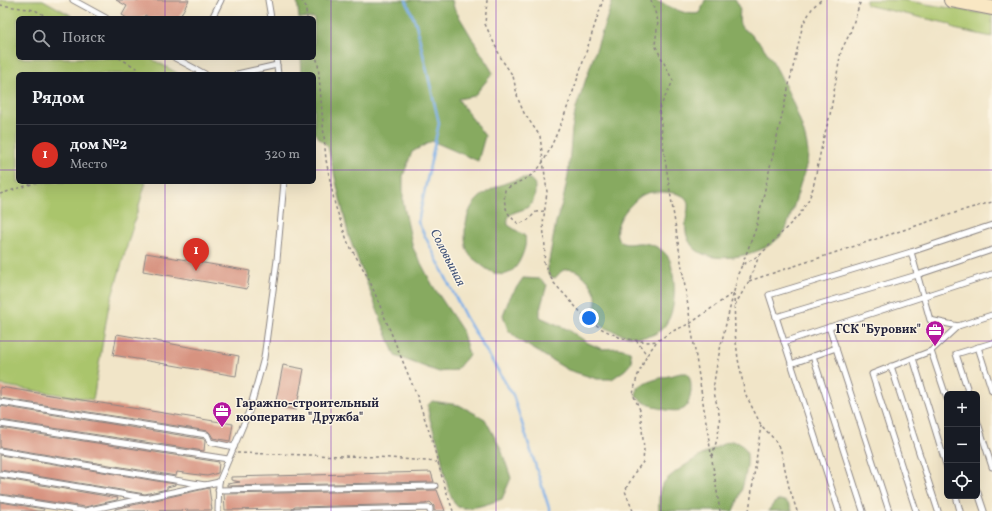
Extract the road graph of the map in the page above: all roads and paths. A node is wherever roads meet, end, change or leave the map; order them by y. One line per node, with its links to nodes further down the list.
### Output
1 (72, 0): 14 (lane)
2 (221, 0): 15 (lane)
3 (268, 0): 16 (lane)
4 (301, 0): 17 (path)
5 (487, 0): 27 (path)
6 (603, 0): 27 (path)
7 (651, 0): 46 (path)
8 (821, 0): 37 (path)
9 (860, 0): 36 (path)
10 (951, 0): 12 (main road)
11 (0, 5): 13 (path)
12 (992, 8)
13 (46, 16)
14 (102, 16)
15 (213, 16)
16 (271, 16)
17 (307, 16)
18 (316, 56): 73 (path)
19 (123, 60): 23 (path)
20 (179, 60): 24 (lane)
21 (276, 60): 22 (lane)
22 (277, 65): 25 (lane); 26 (lane)
23 (138, 72)
24 (201, 72)
25 (246, 72)
26 (278, 72)
27 (543, 162): 32 (path); 32 (path)
28 (32, 184): 30 (path)
29 (284, 184): 68 (lane)
30 (0, 194)
31 (992, 202): 40 (path)
32 (544, 211): 49 (path)
33 (992, 225): 35 (lane)
34 (992, 250): 39 (lane)
35 (911, 252): 39 (lane); 45 (lane)
36 (760, 255): 37 (path); 40 (path)
37 (742, 265): 41 (path)
38 (992, 274): 42 (lane)
39 (918, 275): 42 (lane); 45 (lane)
40 (749, 282): 43 (path)
41 (734, 292): 43 (path); 46 (path); 71 (path)
42 (923, 296): 47 (lane); 48 (lane)
43 (734, 306): 66 (path)
44 (992, 315): 47 (lane)
45 (776, 317): 51 (lane)
46 (691, 323): 50 (path); 71 (path)
47 (958, 326): 55 (lane)
48 (829, 328): 51 (lane); 54 (lane)
49 (636, 340): 50 (path); 56 (path)
50 (657, 341): 56 (path)
51 (784, 342): 59 (lane)
52 (992, 343): 53 (lane)
53 (978, 347): 62 (lane); 63 (lane)
54 (836, 348): 57 (lane); 96 (lane)
55 (931, 351): 58 (lane); 61 (lane)
56 (647, 355): 90 (path)
57 (813, 356): 59 (lane); 95 (lane)
58 (913, 358): 60 (lane); 74 (lane)
59 (791, 364): 94 (lane)
60 (891, 366): 97 (lane); 98 (lane)
61 (944, 391)
62 (968, 391)
63 (992, 391)
64 (0, 402): 68 (lane)
65 (0, 424): 72 (lane)
66 (761, 425): 92 (path); 93 (path)
67 (979, 427): 75 (lane)
68 (234, 447): 70 (lane)
69 (0, 451): 78 (lane)
70 (231, 453): 72 (lane); 73 (path)
71 (712, 458): 91 (path)
72 (228, 459): 77 (lane)
73 (438, 462): 89 (path)
74 (945, 463)
75 (992, 467)
76 (0, 474): 82 (lane)
77 (219, 482): 78 (lane); 80 (lane)
78 (205, 485): 82 (lane)
79 (435, 486): 80 (lane)
80 (218, 490): 86 (lane)
81 (0, 498): 85 (lane)
82 (145, 498): 85 (lane)
83 (957, 499): 99 (lane)
84 (980, 499): 100 (lane)
85 (84, 511)
86 (218, 511)
87 (295, 511): 88 (lane)
88 (430, 511)
89 (454, 511)
90 (632, 511)
91 (720, 511)
92 (749, 511)
93 (797, 511)
94 (839, 511)
95 (863, 511)
96 (889, 511)
97 (916, 511)
98 (938, 511)
99 (960, 511)
100 (984, 511)

